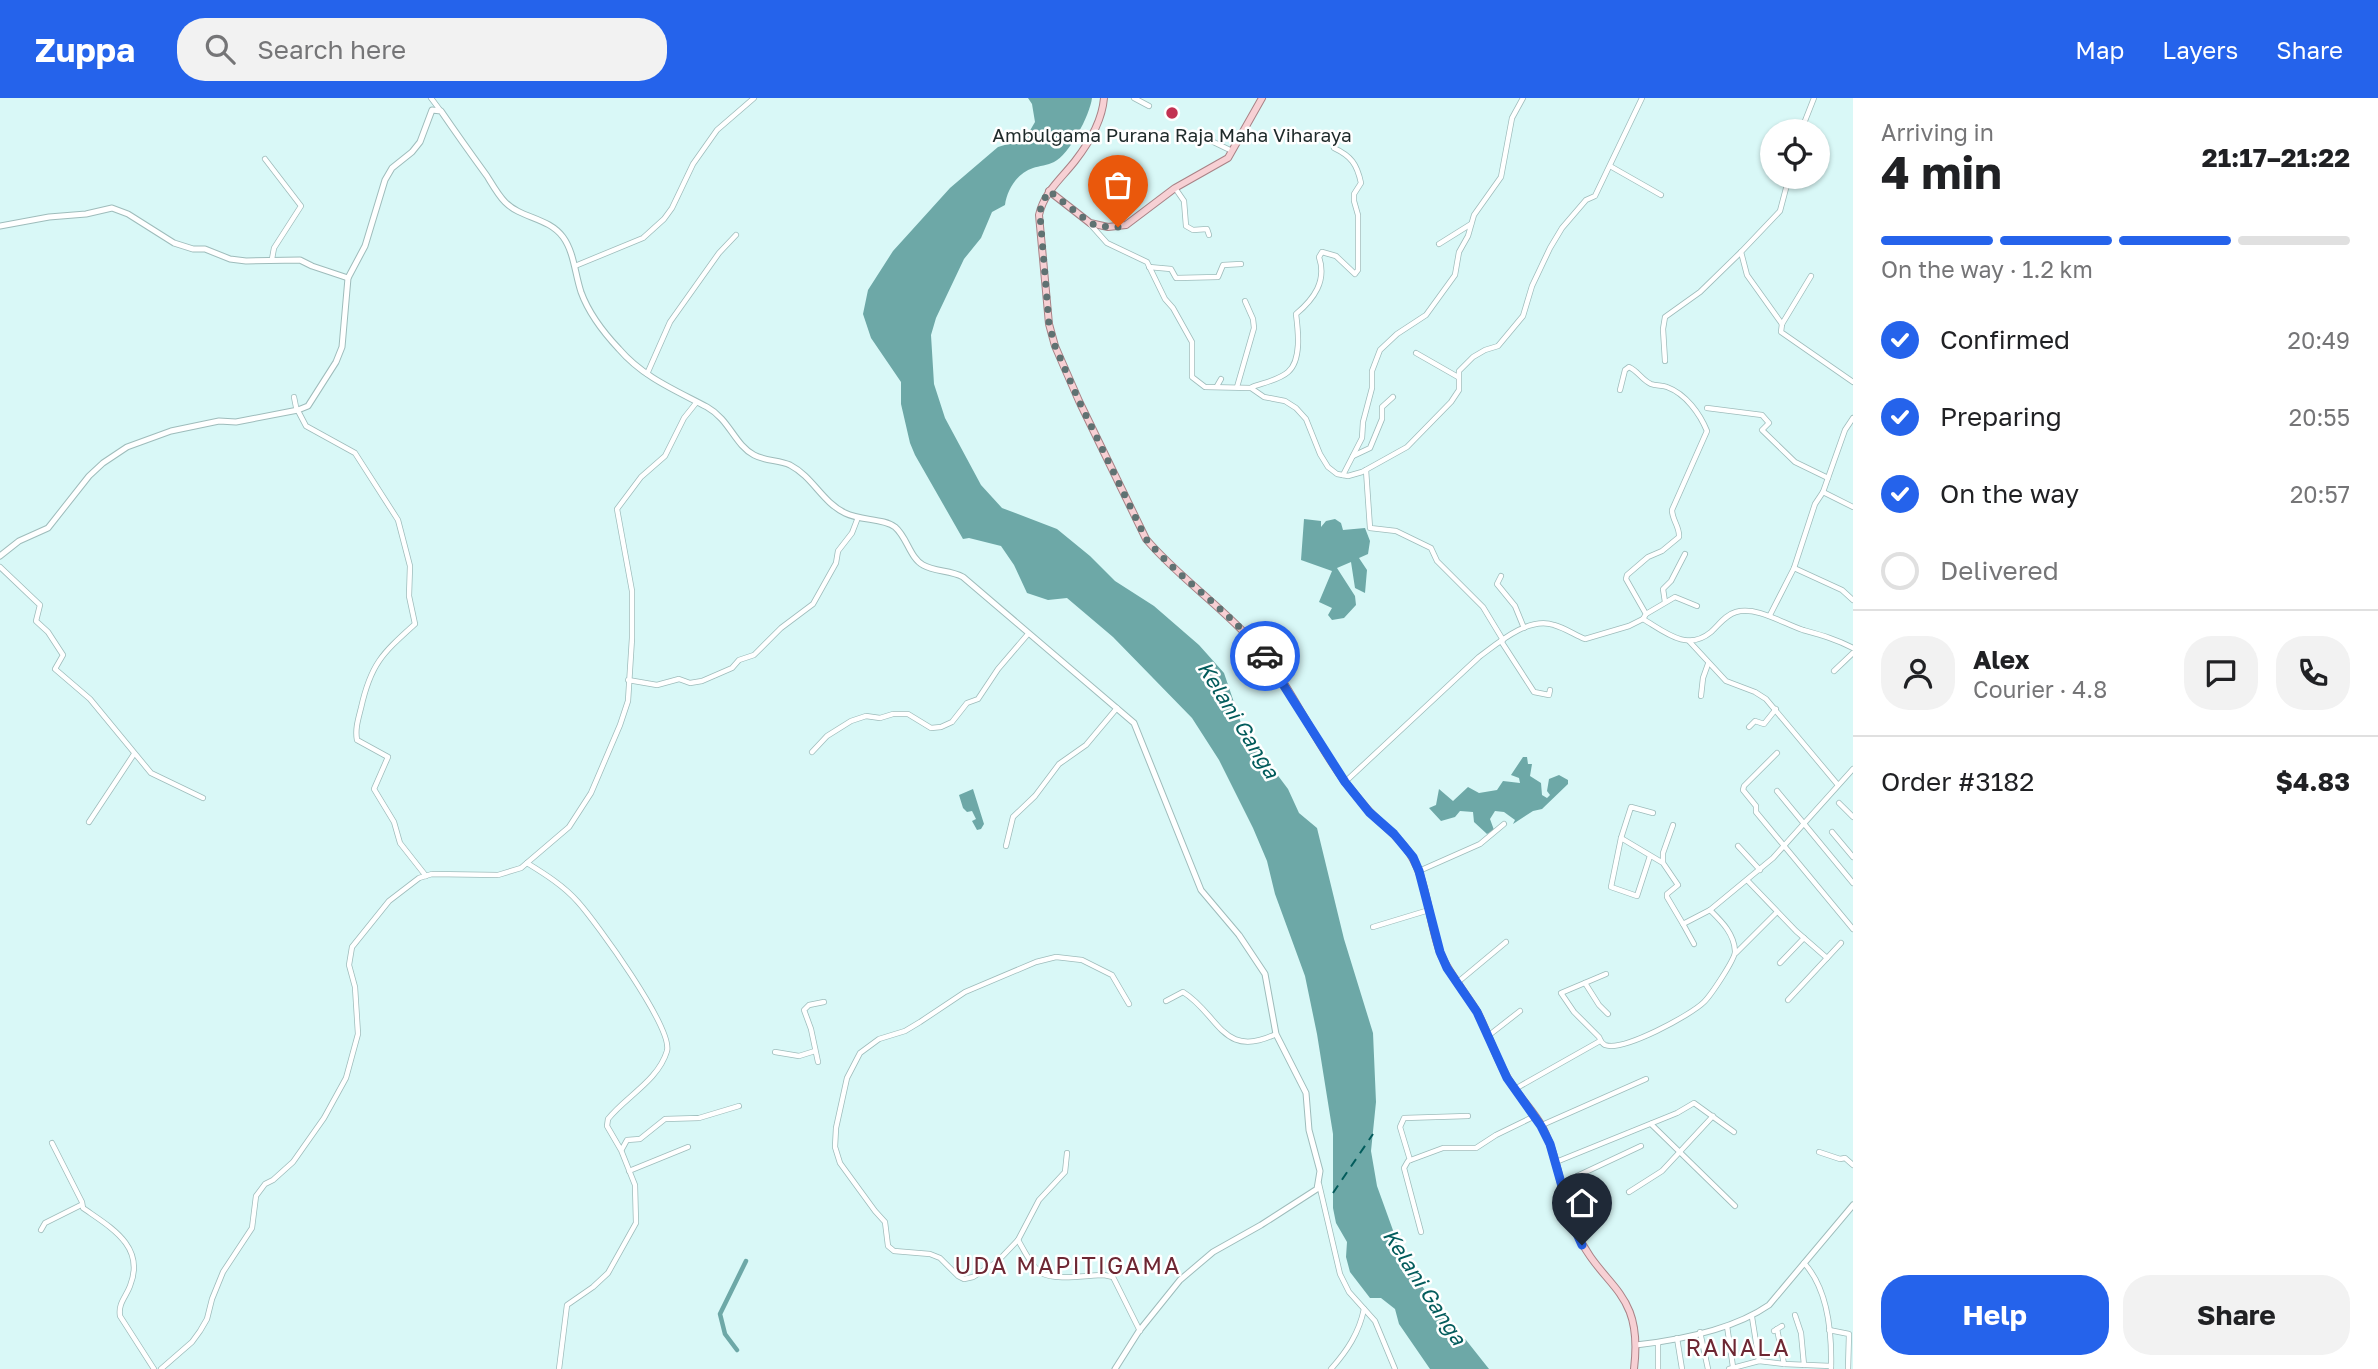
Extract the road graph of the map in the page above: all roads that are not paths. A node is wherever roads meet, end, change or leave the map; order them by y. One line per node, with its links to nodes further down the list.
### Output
1 (431, 98): 10 (street)
2 (754, 98): 30 (street)
3 (1104, 98): 19 (main road)
4 (1134, 98): 9 (street)
5 (1262, 98): 14 (main road)
6 (1523, 98): 22 (street)
7 (1642, 98): 16 (street)
8 (1814, 98): 11 (street)
9 (1149, 106)
10 (441, 111): 30 (street); 33 (street)
11 (1806, 119)
12 (1201, 136): 14 (street)
13 (1334, 148): 44 (street)
14 (1233, 151): 17 (main road)
15 (265, 159): 28 (street)
16 (1610, 166): 20 (street); 39 (street)
17 (1175, 188): 21 (main road); 24 (street)
18 (1786, 189): 27 (street)
19 (1049, 191): 21 (main road); 86 (main road)
20 (1661, 195)
21 (1090, 223): 31 (street)
22 (1472, 223): 26 (street); 52 (street)
23 (0, 226): 28 (street)
24 (1209, 234)
25 (736, 235): 38 (street)
26 (1439, 244)
27 (1741, 252): 35 (street); 37 (street)
28 (272, 259): 33 (street)
29 (1241, 264): 31 (street)
30 (575, 266): 38 (street)
31 (1149, 267): 42 (street)
32 (1811, 276): 35 (street)
33 (348, 278): 50 (street)
34 (1245, 301): 43 (street)
35 (1782, 324): 41 (street)
36 (1416, 353): 39 (street)
37 (1665, 361)
38 (647, 374): 48 (street)
39 (1458, 377): 53 (street)
40 (1221, 379): 42 (street)
41 (1853, 382)
42 (1217, 386): 43 (street)
43 (1237, 387): 44 (street)
44 (1251, 388): 54 (street)
45 (1620, 390): 68 (street)
46 (294, 397): 50 (street)
47 (1393, 397): 52 (street)
48 (696, 403): 58 (street); 76 (street)
49 (1707, 408): 55 (street)
50 (298, 410): 60 (street); 108 (street)
51 (1853, 418): 55 (street)
52 (1352, 456): 54 (street)
53 (1366, 470): 54 (street); 71 (street)
54 (1343, 475)
55 (1828, 478): 56 (street)
56 (1823, 492): 57 (street); 62 (street)
57 (1853, 507)
58 (857, 520): 70 (street); 76 (street)
59 (1685, 554): 65 (street)
60 (0, 556)
61 (0, 567): 84 (street)
62 (1794, 568): 64 (street); 67 (street)
63 (1501, 576): 69 (street)
64 (1853, 600)
65 (1665, 602): 66 (street); 68 (street)
66 (1697, 606)
67 (1770, 615): 72 (street); 73 (street)
68 (1645, 616): 69 (street); 72 (street)
69 (1524, 628): 71 (street)
70 (1028, 634): 79 (street); 82 (street)
71 (1502, 640): 77 (street); 86 (street)
72 (1689, 641): 74 (street)
73 (1853, 650): 75 (street)
74 (1709, 664): 78 (street); 80 (street)
75 (1834, 671)
76 (628, 680): 104 (street)
77 (1550, 690)
78 (1700, 696)
79 (1117, 708): 100 (street); 133 (street)
80 (1776, 709): 81 (street); 87 (street)
81 (1749, 727)
82 (812, 752)
83 (1777, 753): 99 (street)
84 (134, 754): 89 (street); 93 (street)
85 (1853, 769): 87 (street)
86 (1345, 782): 107 (main road)
87 (1838, 785): 95 (street)
88 (1777, 791): 95 (street)
89 (203, 799)
90 (1839, 803): 92 (street)
91 (1653, 813): 98 (street)
92 (1853, 817)
93 (89, 822)
94 (1504, 824): 107 (street)
95 (1804, 824): 99 (street); 110 (street)
96 (1674, 825): 105 (street)
97 (1832, 832): 103 (street)
98 (1621, 838): 102 (street); 102 (street)
99 (1785, 845): 106 (street); 116 (street)
100 (1006, 846)
101 (1738, 846): 106 (street)
102 (1650, 856): 105 (street)
103 (1853, 857)
104 (527, 863): 108 (street); 151 (street)
105 (1663, 863): 114 (street)
106 (1760, 870): 109 (street)
107 (1419, 871): 111 (main road)
108 (426, 876): 187 (street)
109 (1747, 880): 112 (street); 113 (street)
110 (1853, 883)
111 (1429, 910): 115 (street); 125 (main road)
112 (1710, 910): 114 (street); 121 (street)
113 (1777, 912): 117 (street); 121 (street)
114 (1683, 924): 120 (street)
115 (1373, 927)
116 (1853, 929)
117 (1804, 938): 122 (street); 123 (street)
118 (1506, 942): 125 (street)
119 (1841, 943): 122 (street)
120 (1694, 944)
121 (1736, 953): 135 (street)
122 (1826, 958): 127 (street)
123 (1780, 963)
124 (1606, 974): 126 (street)
125 (1457, 983): 134 (main road)
126 (1585, 983): 132 (street); 135 (street)
127 (1788, 1000)
128 (824, 1002): 137 (street)
129 (1166, 1002): 133 (street)
130 (1129, 1004): 167 (street)
131 (1520, 1011): 134 (street)
132 (1608, 1014)
133 (1276, 1034): 159 (street)
134 (1488, 1036): 140 (main road)
135 (1600, 1041): 140 (street)
136 (775, 1052): 137 (street)
137 (815, 1052): 138 (street)
138 (818, 1062)
139 (1646, 1079): 146 (street)
140 (1515, 1089): 143 (main road)
141 (739, 1106): 151 (street)
142 (1468, 1116): 155 (street)
143 (1535, 1116): 146 (main road); 155 (street)
144 (1713, 1116): 145 (street); 147 (street); 154 (street)
145 (1651, 1124): 154 (street); 156 (street)
146 (1541, 1126): 156 (main road)
147 (1734, 1132)
148 (52, 1143): 162 (street)
149 (1641, 1146): 160 (street)
150 (688, 1147): 158 (street)
151 (621, 1150): 158 (street)
152 (1819, 1152): 157 (street)
153 (1067, 1153): 167 (street)
154 (1679, 1153): 161 (street); 164 (street)
155 (1410, 1160): 166 (street)
156 (1556, 1162): 160 (main road)
157 (1853, 1165)
158 (629, 1171): 188 (street)
159 (1319, 1184): 169 (street); 175 (street)
160 (1560, 1184): 179 (main road)
161 (1629, 1192)
162 (81, 1205): 165 (street); 186 (street)
163 (1853, 1205): 168 (street)
164 (1735, 1206)
165 (41, 1230)
166 (1421, 1233)
167 (1018, 1240): 175 (street)
168 (1804, 1263): 171 (street); 174 (street)
169 (1364, 1308): 190 (street); 191 (street)
170 (1795, 1315): 182 (street)
171 (1752, 1317): 172 (street); 180 (street)
172 (1727, 1325): 176 (street); 185 (street)
173 (1777, 1329): 181 (street)
174 (1829, 1331): 184 (street); 196 (street)
175 (1140, 1332): 189 (street)
176 (1700, 1332): 177 (street); 195 (street)
177 (1677, 1338): 178 (street); 194 (street)
178 (1658, 1343): 179 (street); 193 (street)
179 (1636, 1345): 192 (main road)
180 (1759, 1361): 181 (street); 183 (street)
181 (1784, 1364): 182 (street)
182 (1804, 1365): 184 (street)
183 (1746, 1367): 185 (street)
184 (1831, 1367)
185 (1731, 1368)
186 (154, 1369)
187 (161, 1369)
188 (559, 1369)
189 (1115, 1369)
190 (1331, 1369)
191 (1395, 1369)
192 (1634, 1369)
193 (1658, 1369)
194 (1682, 1369)
195 (1708, 1369)
196 (1848, 1369)

